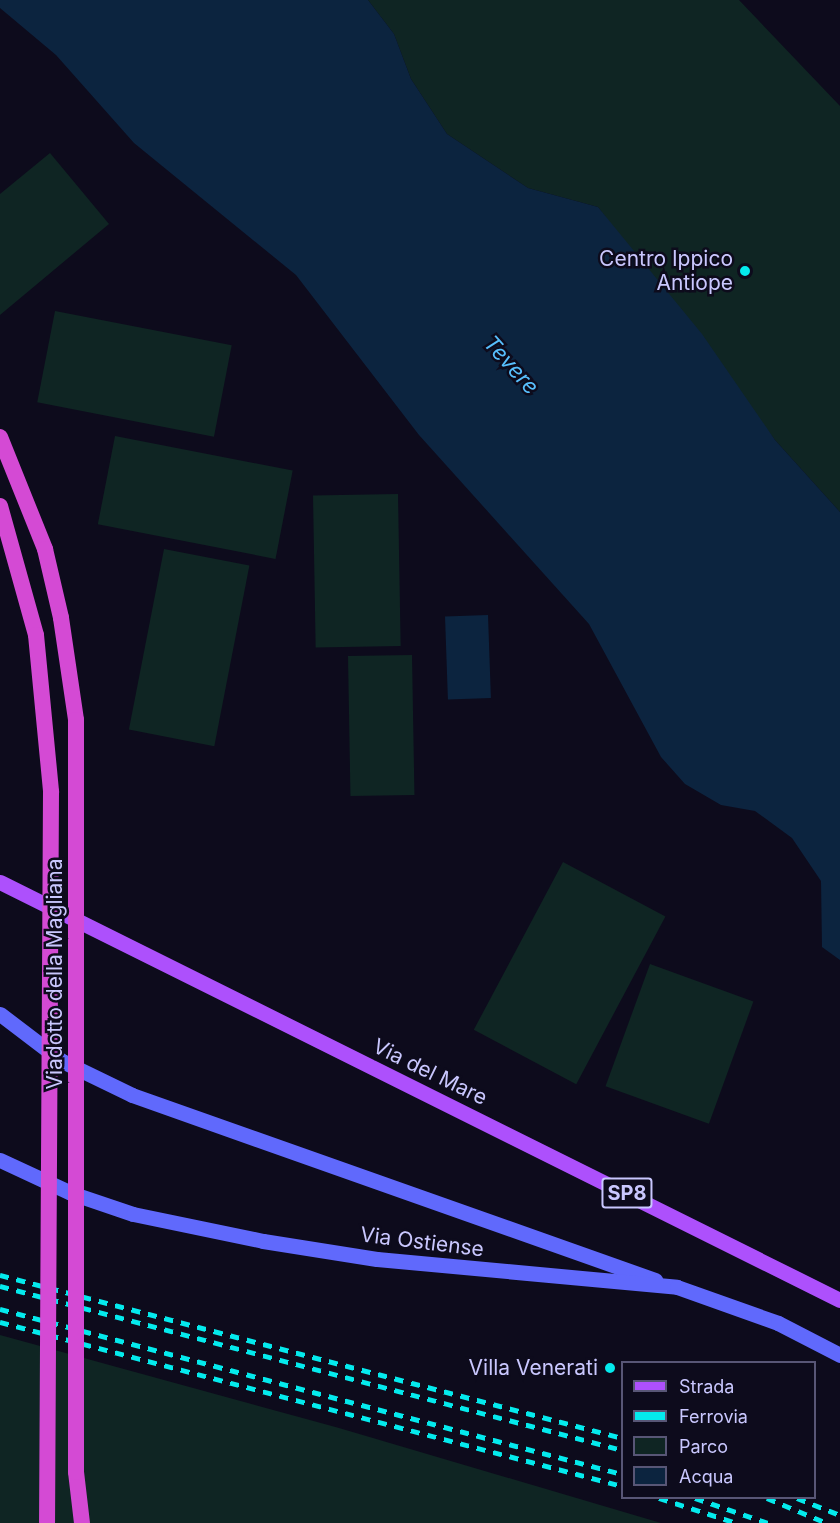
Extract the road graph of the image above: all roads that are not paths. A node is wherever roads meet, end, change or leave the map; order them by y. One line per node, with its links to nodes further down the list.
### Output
1 (0, 436): 9 (highway, Viadotto della Magliana, bridge)
2 (0, 506): 10 (highway, Viadotto della Magliana, bridge)
3 (0, 882): 7 (main road, Via del Mare / SP8)
4 (0, 1014): 6 (main road)
5 (0, 1160): 6 (main road, Via Ostiense)
6 (677, 1287): 8 (main road, Via Ostiense)
7 (840, 1300)
8 (840, 1355)
9 (76, 1472): 11 (highway, Viadotto della Magliana); 12 (highway)
10 (47, 1523)
11 (75, 1523)
12 (82, 1523)

